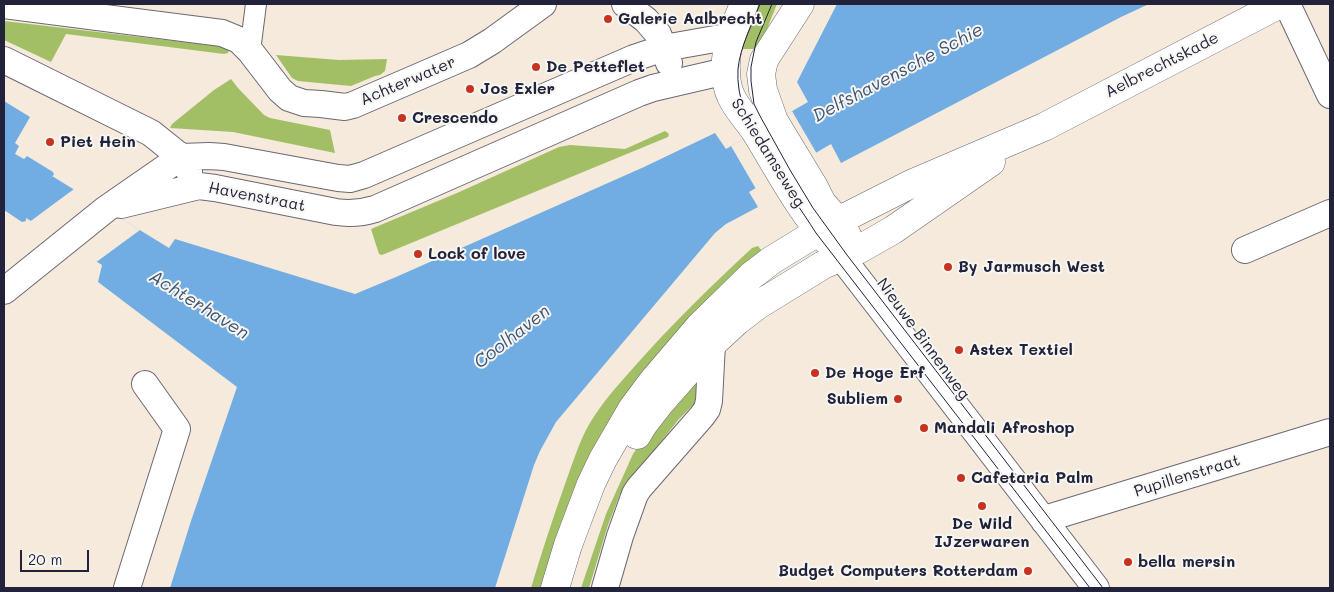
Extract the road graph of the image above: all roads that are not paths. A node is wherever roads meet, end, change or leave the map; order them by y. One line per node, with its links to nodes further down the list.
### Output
1 (256, 4): 11 (street)
2 (543, 4): 11 (street, Achterwater)
3 (625, 4): 10 (street)
4 (744, 4): 9 (street, Schiedamseweg)
5 (800, 4): 13 (street, Schiedamseweg)
6 (1280, 4): 18 (street, Aelbrechtskade)
7 (1287, 4): 16 (street)
8 (4, 5): 11 (street, Achterwater)
9 (732, 36): 10 (street, Havenstraat); 14 (street, Schiedamseweg)
10 (664, 48): 15 (street); 19 (street, Havenstraat)
11 (250, 51)
12 (4, 60): 19 (street)
13 (764, 60): 14 (street); 17 (street, Schiedamseweg)
14 (726, 71): 15 (street, Havenstraat); 17 (street, Schiedamseweg)
15 (676, 82): 20 (street, Havenstraat)
16 (1330, 94)
17 (765, 126): 23 (street, Schiedamseweg)
18 (1044, 127): 23 (street, Aelbrechtskade); 25 (street, Aelbrechtskade)
19 (181, 157): 20 (street); 21 (street)
20 (199, 186): 21 (street, Havenstraat)
21 (106, 209): 26 (street)
22 (1330, 213): 24 (street)
23 (828, 226): 25 (street, Schiedamseweg); 32 (street, Aelbrechtskade)
24 (1245, 250)
25 (850, 254): 27 (street, Aelbrechtskade); 30 (street, Nieuwe Binnenweg)
26 (4, 291)
27 (712, 344): 33 (street, Aelbrechtskade); 34 (street)
28 (145, 384): 31 (street)
29 (1330, 432): 30 (street, Pupillenstraat)
30 (1044, 521): 35 (street, Nieuwe Binnenweg)
31 (127, 588)
32 (555, 588)
33 (573, 588)
34 (605, 588)
35 (1096, 588)

